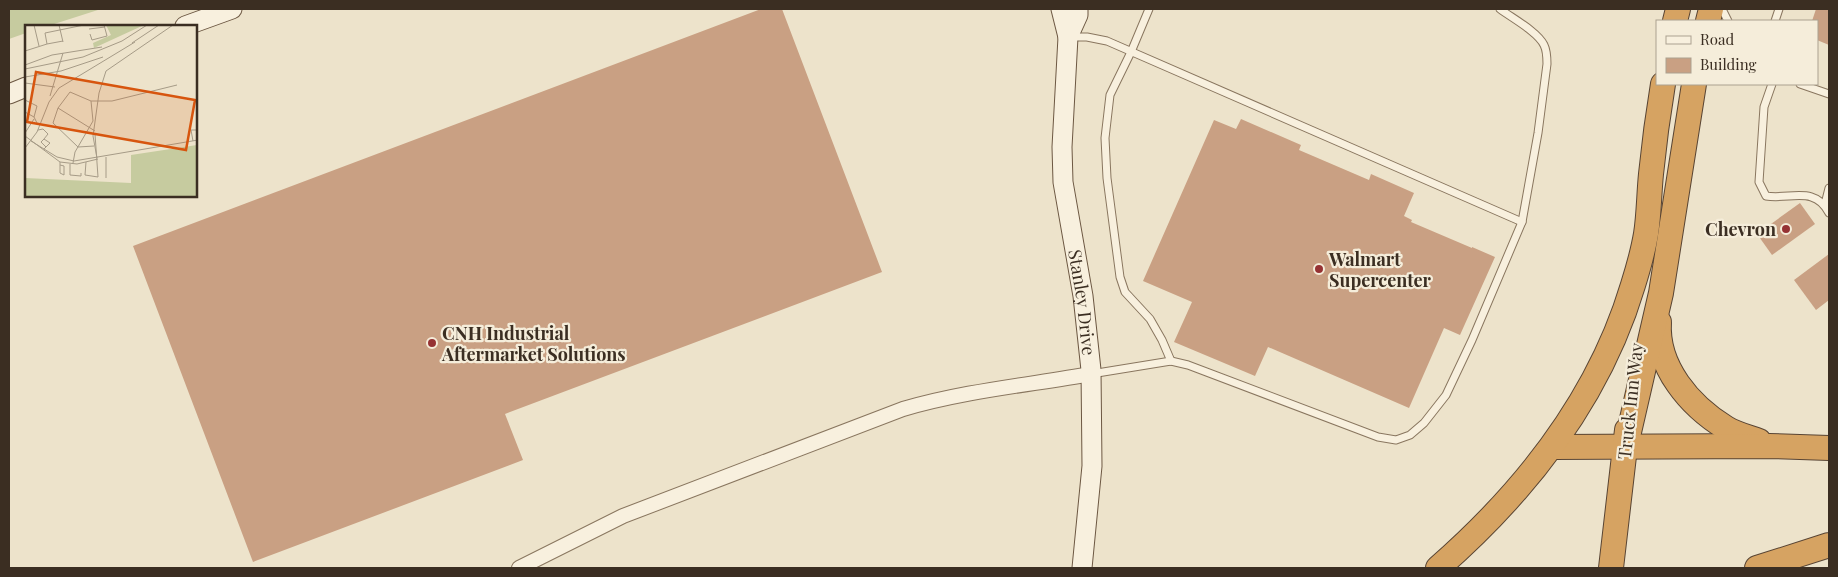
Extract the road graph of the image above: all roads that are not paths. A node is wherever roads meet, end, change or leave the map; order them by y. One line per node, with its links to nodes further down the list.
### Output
1 (232, 9): 6 (street)
2 (1061, 9): 7 (street, Stanley Drive)
3 (1078, 9): 7 (street, Stanley Drive)
4 (1149, 9): 8 (lane)
5 (1500, 9): 19 (lane)
6 (188, 25)
7 (1068, 38): 8 (lane); 23 (street, Stanley Drive)
8 (1131, 52): 19 (lane); 22 (lane)
9 (1663, 85): 20 (highway)
10 (1694, 85): 21 (highway)
11 (1772, 85): 17 (lane)
12 (1803, 85): 15 (lane)
13 (25, 87): 14 (street)
14 (9, 94)
15 (1829, 94)
16 (1829, 188): 17 (lane)
17 (1825, 204): 18 (lane)
18 (1829, 213)
19 (1522, 222): 22 (lane)
20 (1646, 234): 24 (highway, Truck Inn Way); 26 (highway)
21 (1661, 293): 24 (highway); 25 (highway)
22 (1171, 362): 23 (lane)
23 (1091, 374): 29 (street); 30 (street, Stanley Drive)
24 (1626, 445): 25 (highway); 26 (highway); 32 (highway, Truck Inn Way)
25 (1769, 446): 27 (highway)
26 (1553, 447): 31 (highway)
27 (1829, 448)
28 (1829, 544): 33 (highway)
29 (519, 568)
30 (1082, 568)
31 (1438, 568)
32 (1611, 568)
33 (1757, 568)

